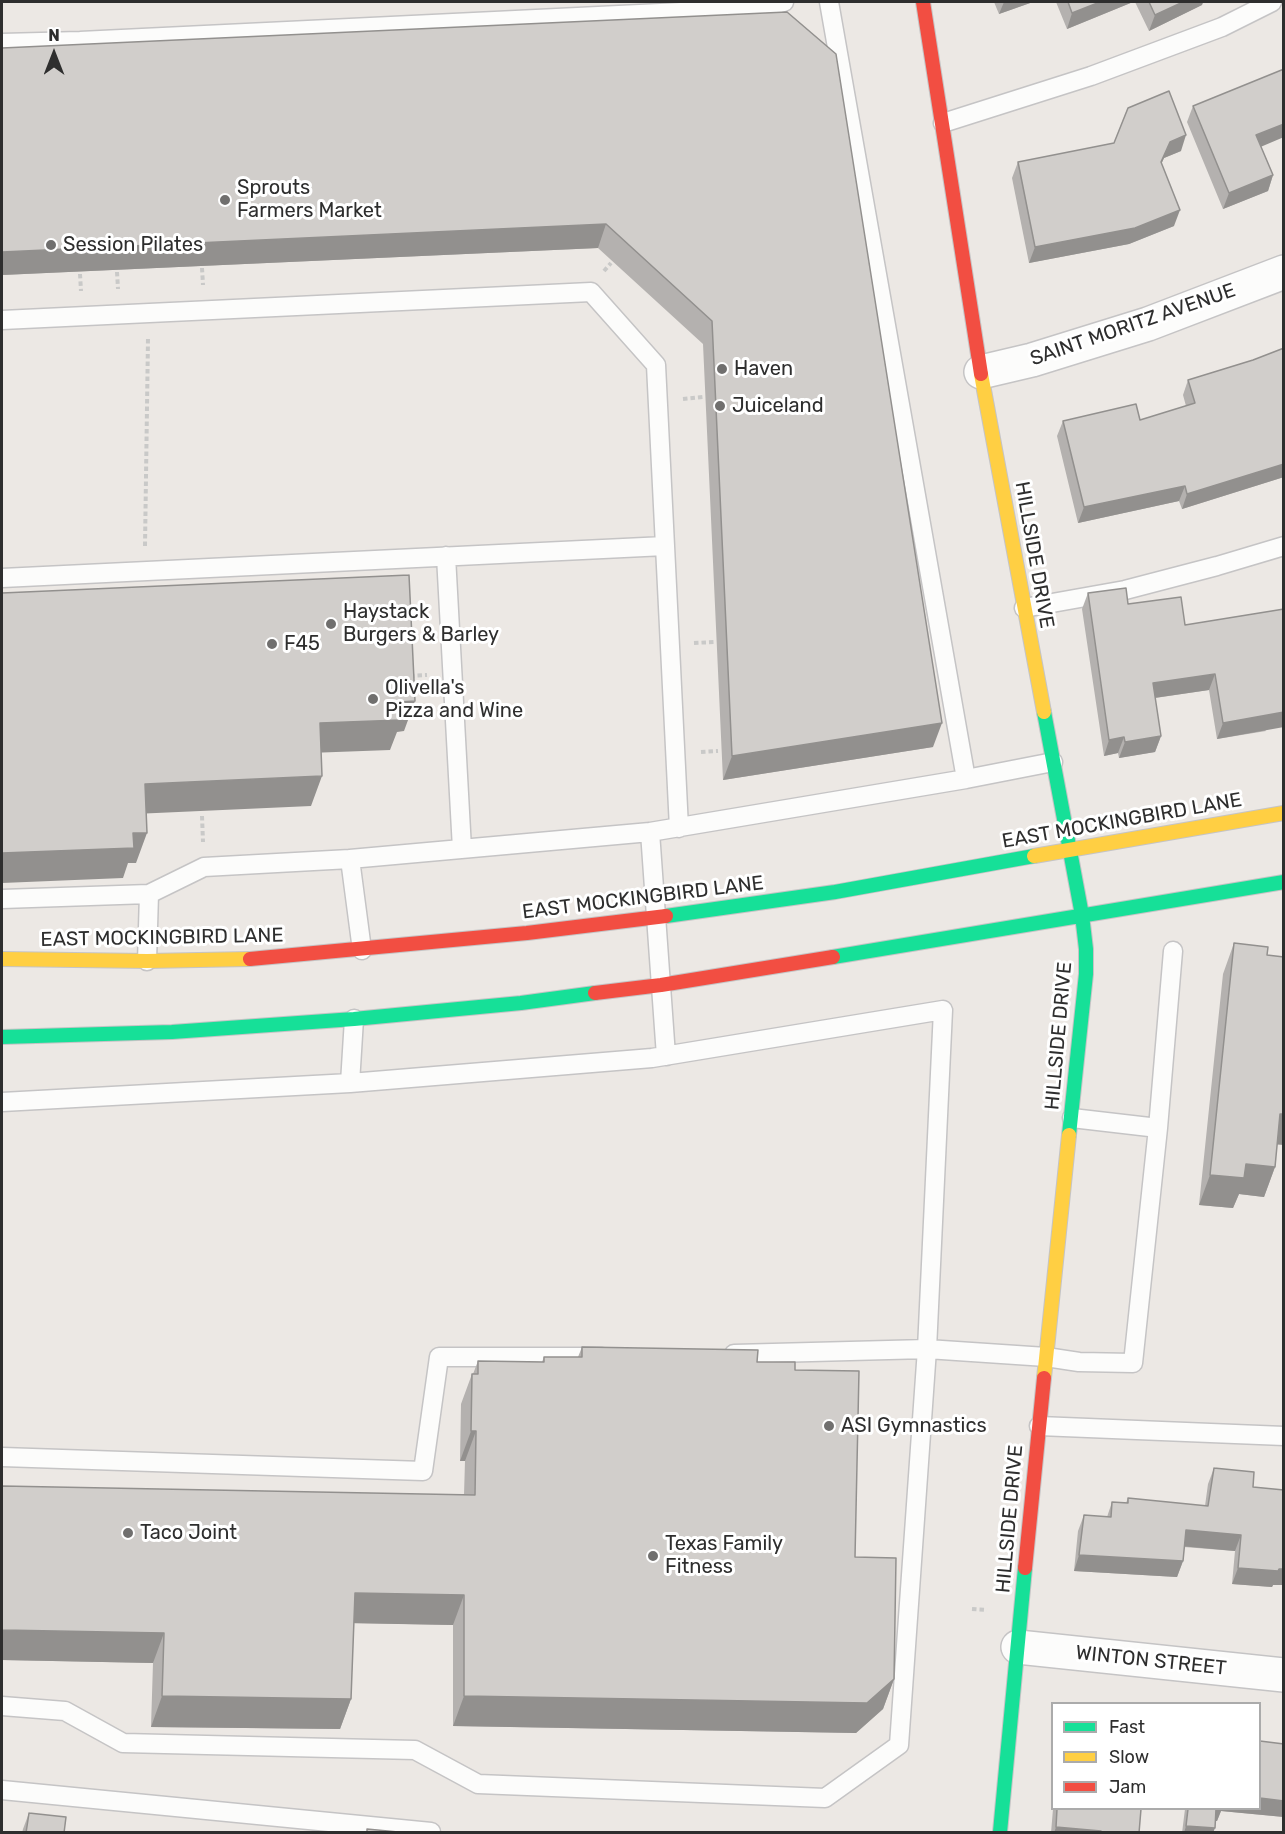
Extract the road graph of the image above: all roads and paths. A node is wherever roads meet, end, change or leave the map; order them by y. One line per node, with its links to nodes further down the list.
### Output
1 (784, 2): 5 (lane)
2 (829, 2): 18 (lane)
3 (922, 2): 6 (main road, HILLSIDE DRIVE)
4 (1272, 2): 6 (lane)
5 (2, 43)
6 (943, 123): 10 (main road, HILLSIDE DRIVE)
7 (1284, 272): 10 (street, SAINT MORITZ AVENUE)
8 (2, 320): 11 (lane)
9 (148, 331): 13 (path)
10 (981, 372): 16 (main road, HILLSIDE DRIVE)
11 (665, 546): 14 (lane); 20 (lane)
12 (1284, 546): 16 (lane)
13 (145, 553)
14 (446, 556): 15 (lane); 22 (lane)
15 (2, 578)
16 (1024, 608): 17 (main road, HILLSIDE DRIVE)
17 (1053, 762): 18 (lane); 23 (main road, HILLSIDE DRIVE)
18 (966, 779): 20 (lane)
19 (1284, 813): 23 (main road, EAST MOCKINGBIRD LANE)
20 (679, 828): 21 (lane)
21 (650, 832): 22 (lane); 29 (lane)
22 (462, 849): 24 (lane)
23 (1070, 849): 28 (main road, HILLSIDE DRIVE); 29 (main road, EAST MOCKINGBIRD LANE)
24 (350, 859): 26 (lane); 30 (lane)
25 (1284, 882): 28 (main road)
26 (149, 894): 27 (lane); 33 (lane)
27 (2, 899)
28 (1082, 915): 34 (main road); 40 (main road, HILLSIDE DRIVE)
29 (656, 918): 30 (main road, EAST MOCKINGBIRD LANE); 34 (lane)
30 (362, 951): 33 (main road, EAST MOCKINGBIRD LANE)
31 (1173, 951): 41 (lane)
32 (2, 959): 33 (main road, EAST MOCKINGBIRD LANE)
33 (147, 961)
34 (661, 985): 35 (main road); 37 (lane)
35 (354, 1019): 36 (main road); 38 (lane)
36 (2, 1037)
37 (666, 1056): 38 (lane); 42 (lane)
38 (350, 1083): 39 (lane)
39 (2, 1102)
40 (1072, 1118): 41 (lane); 45 (main road, HILLSIDE DRIVE)
41 (1158, 1128): 45 (lane)
42 (927, 1349): 43 (lane); 45 (lane); 51 (lane)
43 (714, 1355)
44 (625, 1357): 48 (lane)
45 (1046, 1357): 46 (main road, HILLSIDE DRIVE)
46 (1039, 1426): 47 (lane); 49 (main road, HILLSIDE DRIVE)
47 (1284, 1436)
48 (2, 1457)
49 (1018, 1647): 50 (street, WINTON STREET); 54 (main road, HILLSIDE DRIVE)
50 (1284, 1675)
51 (2, 1706)
52 (2, 1790): 53 (lane)
53 (431, 1833)
54 (1000, 1833)

